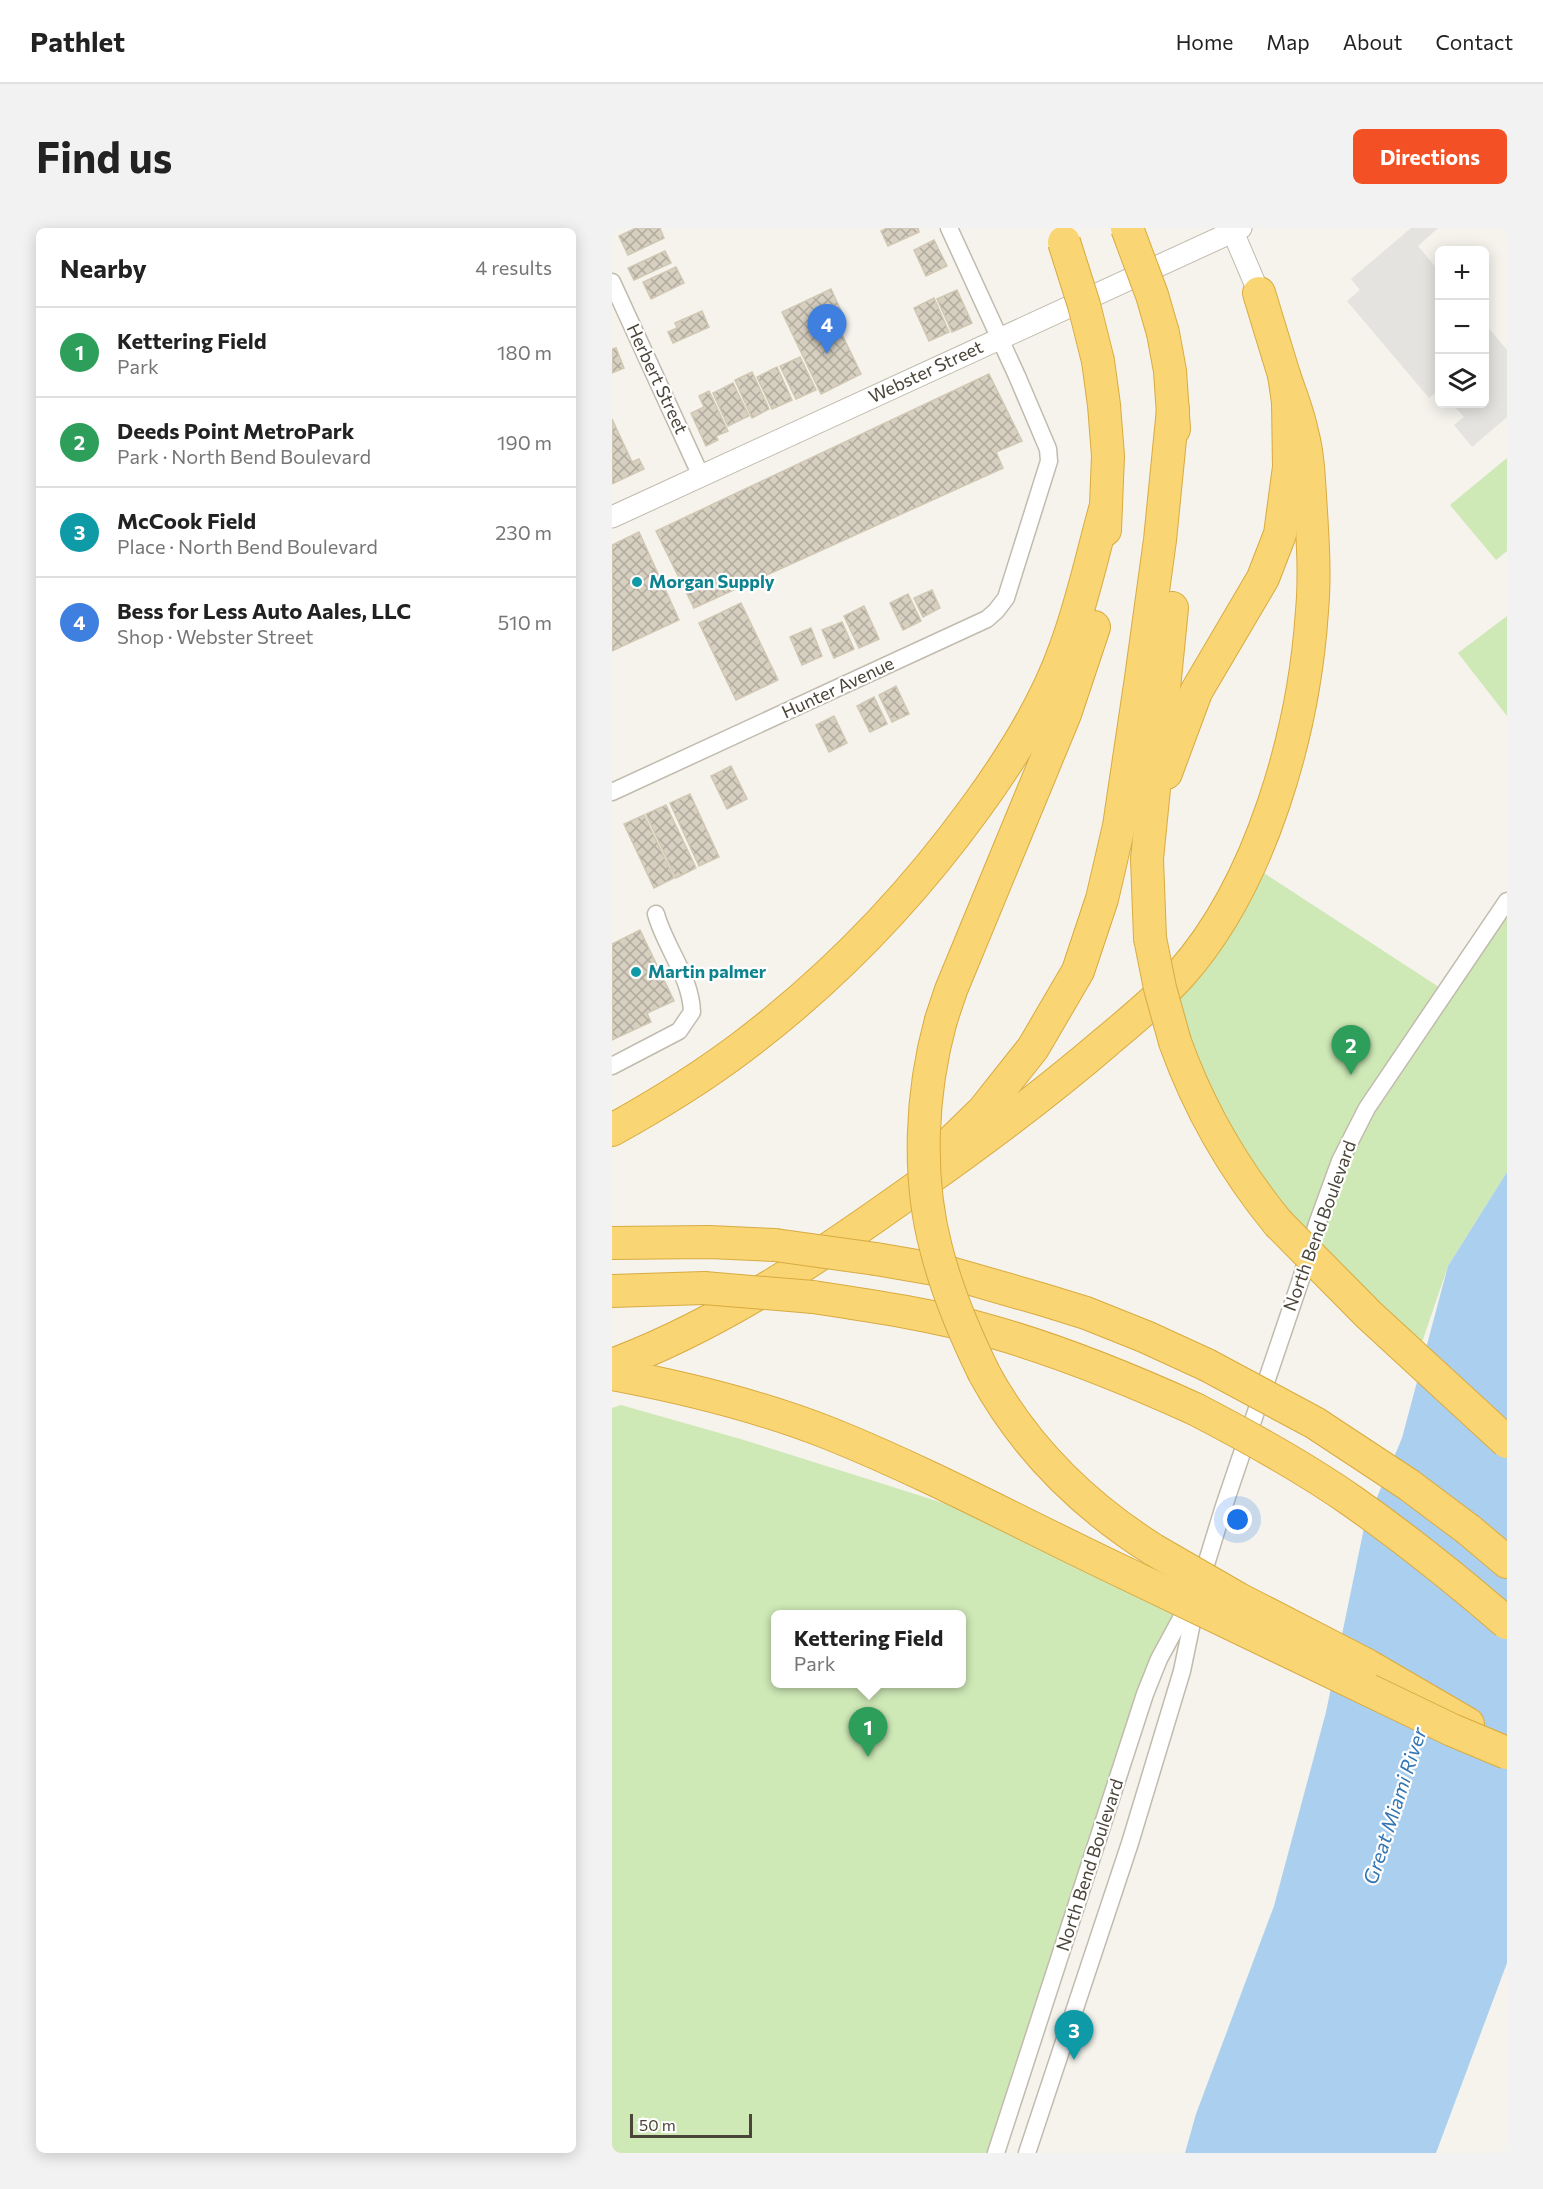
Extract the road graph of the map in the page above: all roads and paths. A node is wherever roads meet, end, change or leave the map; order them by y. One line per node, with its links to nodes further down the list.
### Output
1 (949, 228): 7 (street, Hunter Avenue)
2 (1126, 228): 9 (highway, bridge)
3 (1235, 229): 6 (street); 7 (street, Webster Street)
4 (1061, 235): 11 (highway, bridge)
5 (612, 282): 10 (street, Herbert Street)
6 (1259, 293): 8 (highway)
7 (999, 339): 10 (street, Webster Street); 13 (street, Hunter Avenue)
8 (1284, 375): 14 (highway); 19 (highway)
9 (1173, 409): 14 (highway); 19 (highway)
10 (701, 476): 12 (street, Webster Street)
11 (1105, 509): 18 (highway); 30 (highway, bridge)
12 (612, 517)
13 (612, 792)
14 (1152, 814): 24 (highway, bridge)
15 (1507, 901): 28 (street, North Bend Boulevard)
16 (656, 914): 17 (street)
17 (612, 1066)
18 (612, 1130)
19 (871, 1220): 22 (highway)
20 (612, 1243): 25 (highway, bridge)
21 (612, 1291): 29 (highway, bridge)
22 (612, 1365)
23 (612, 1374): 31 (highway, bridge)
24 (1507, 1442)
25 (1469, 1530): 26 (highway); 27 (highway)
26 (1507, 1555)
27 (1507, 1562)
28 (1200, 1584): 32 (street, North Bend Boulevard); 33 (street, North Bend Boulevard)
29 (1507, 1623)
30 (1507, 1746)
31 (1507, 1753)
32 (996, 2153)
33 (1027, 2153)

